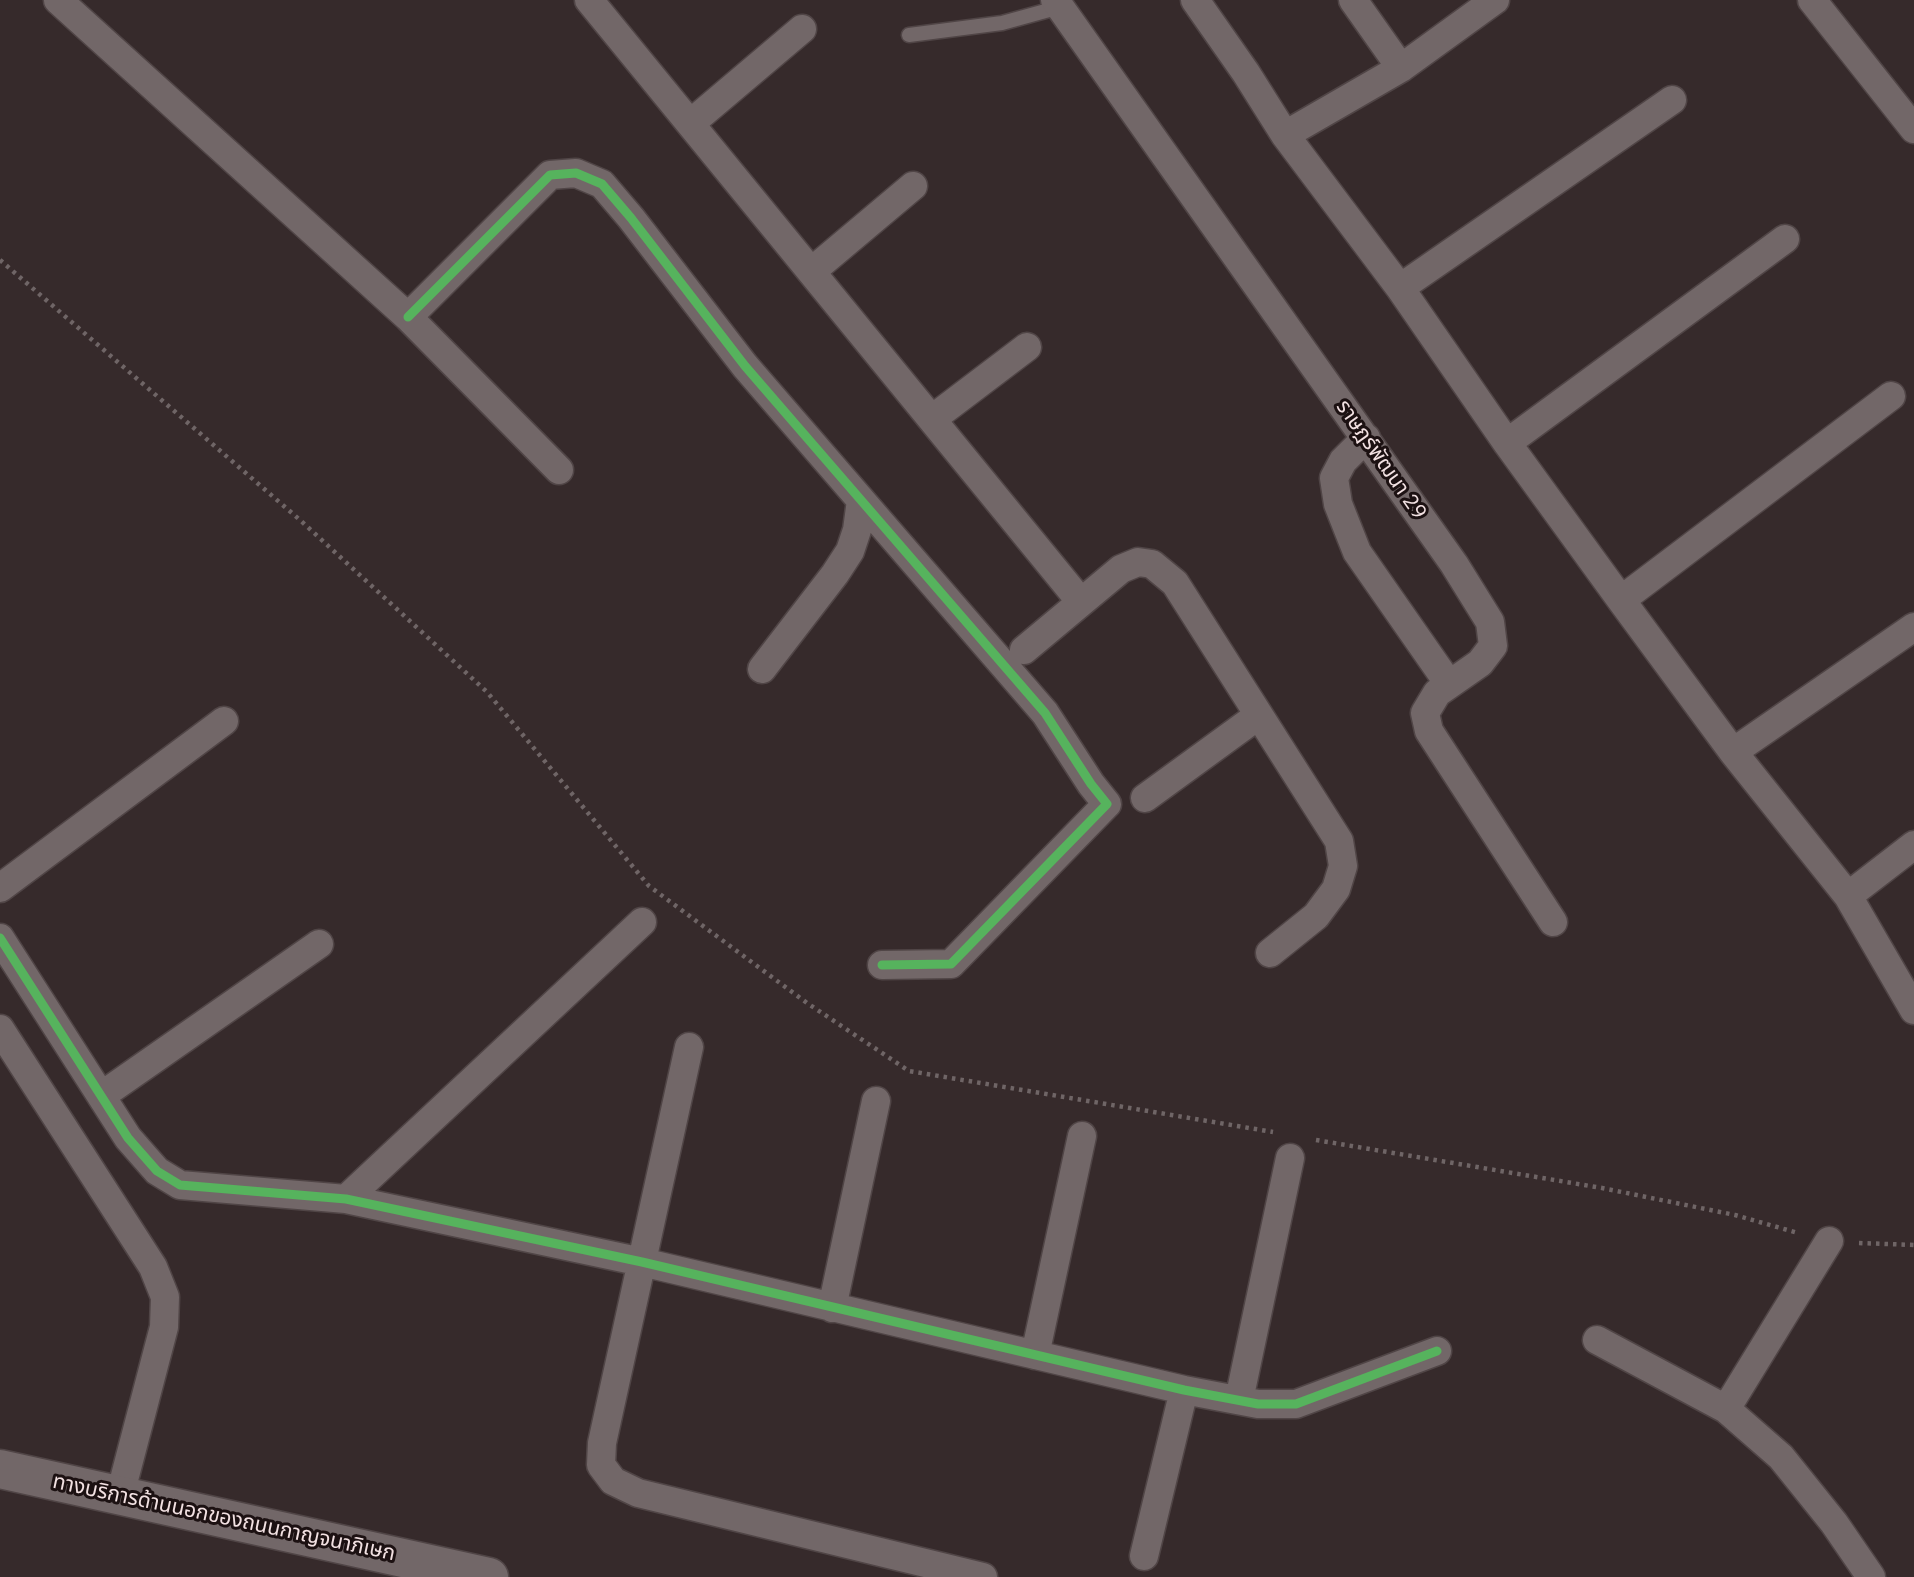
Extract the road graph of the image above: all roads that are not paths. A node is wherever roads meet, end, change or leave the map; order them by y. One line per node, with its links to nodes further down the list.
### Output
1 (58, 0): 19 (street)
2 (589, 0): 12 (street)
3 (1195, 0): 14 (street)
4 (1353, 0): 10 (street)
5 (1495, 0): 10 (street)
6 (1812, 0): 13 (street)
7 (1058, 3): 9 (lane); 23 (street, ราษฎร์พัฒนา 29)
8 (802, 29): 12 (street)
9 (909, 35)
10 (1401, 68): 14 (street)
11 (1672, 100): 18 (street)
12 (691, 123): 17 (street)
13 (1914, 128)
14 (1284, 135): 18 (street)
15 (913, 186): 17 (street)
16 (1785, 239): 24 (street)
17 (812, 271): 22 (street)
18 (1400, 288): 24 (street)
19 (408, 317): 25 (street); 26 (street)
20 (1027, 347): 22 (street)
21 (1891, 396): 27 (street)
22 (932, 419): 28 (street)
23 (1366, 438): 32 (street); 32 (street, ราษฎร์พัฒนา 29)
24 (1507, 443): 27 (street)
25 (559, 470)
26 (861, 500): 31 (street); 45 (street)
27 (1621, 600): 35 (street)
28 (1081, 602): 30 (street); 33 (street)
29 (1914, 626): 35 (street)
30 (1024, 650)
31 (762, 670)
32 (1449, 684): 41 (street, ราษฎร์พัฒนา 29)
33 (1259, 715): 36 (street); 44 (street)
34 (224, 721): 38 (street)
35 (1733, 752): 39 (street)
36 (1145, 798)
37 (1914, 845): 39 (street)
38 (0, 887)
39 (1848, 896): 46 (street)
40 (642, 922): 53 (street)
41 (1553, 922)
42 (0, 938): 49 (street)
43 (319, 944): 49 (street)
44 (1270, 953)
45 (882, 965)
46 (1914, 1010)
47 (0, 1029): 64 (street)
48 (689, 1046): 55 (street)
49 (101, 1096): 53 (street)
50 (876, 1101): 56 (street)
51 (1082, 1136): 59 (street)
52 (1292, 1143): 61 (street)
53 (346, 1199): 55 (street)
54 (1829, 1241): 62 (street)
55 (642, 1262): 56 (street); 67 (street)
56 (832, 1308): 59 (street)
57 (1597, 1340): 62 (street)
58 (1437, 1351): 61 (street)
59 (1035, 1355): 60 (street)
60 (1184, 1390): 61 (street); 65 (street)
61 (1239, 1400)
62 (1726, 1409): 68 (street)
63 (0, 1469): 64 (main road, ทางบริการด้านนอกของถนนกาญจนาภิเษก)
64 (120, 1495): 66 (main road, ทางบริการด้านนอกของถนนกาญจนาภิเษก)
65 (1143, 1556)
66 (489, 1577)
67 (983, 1577)
68 (1871, 1577)

